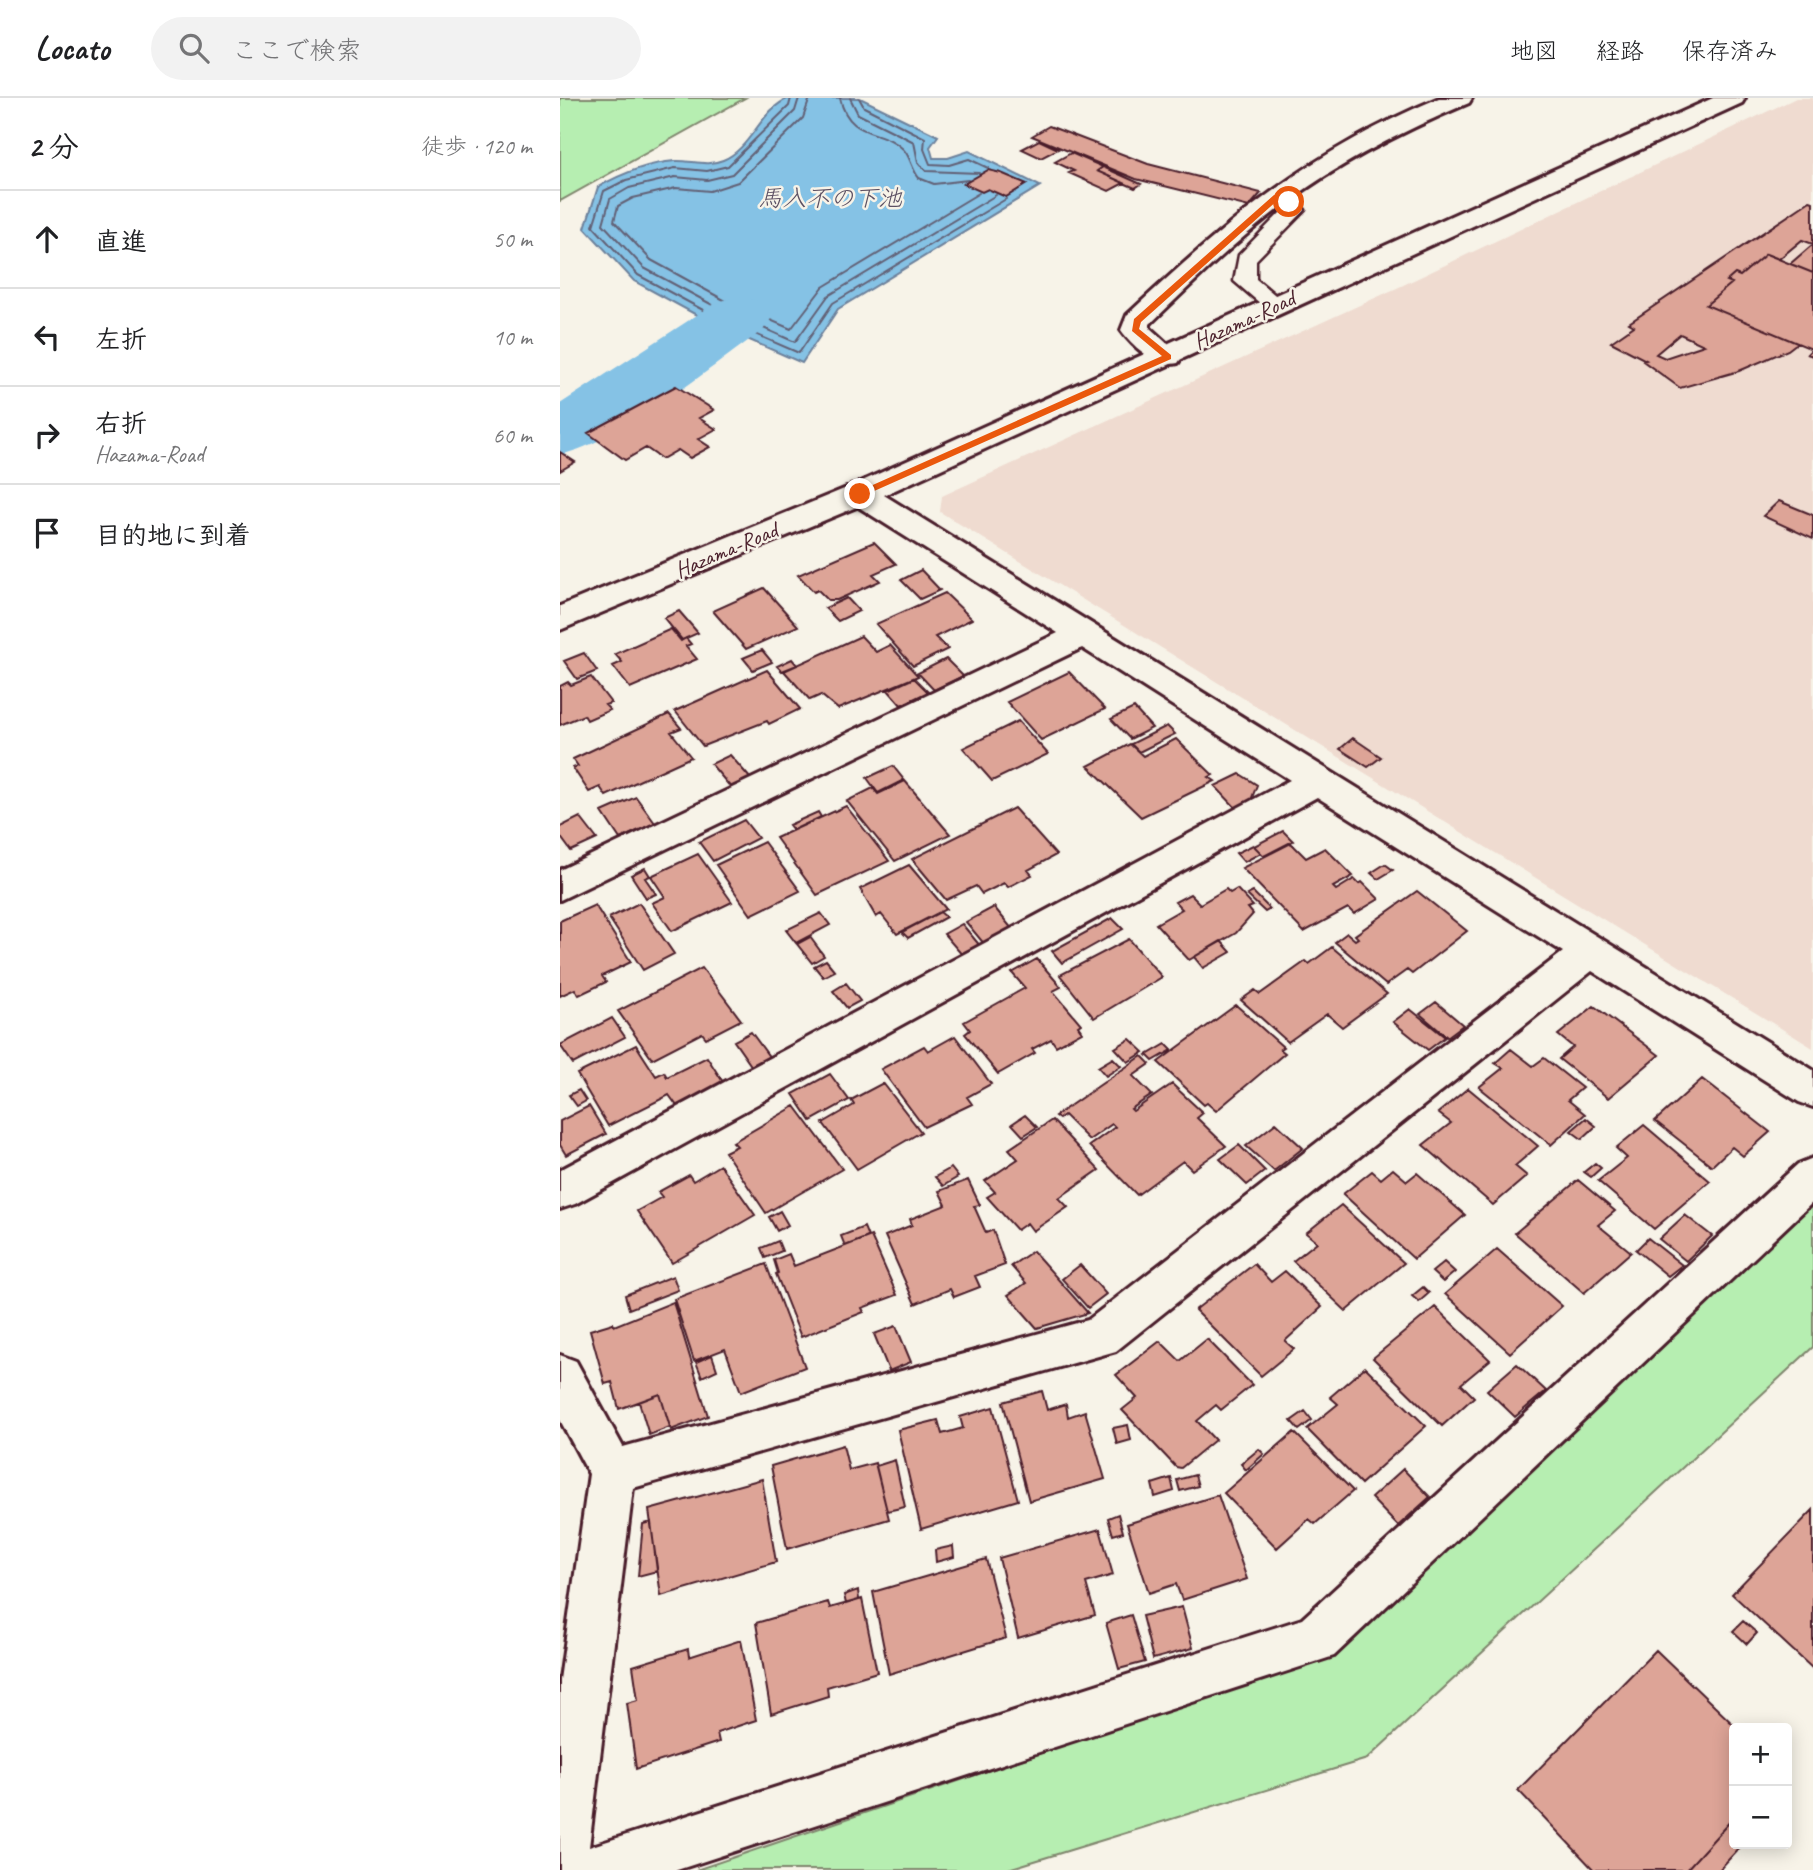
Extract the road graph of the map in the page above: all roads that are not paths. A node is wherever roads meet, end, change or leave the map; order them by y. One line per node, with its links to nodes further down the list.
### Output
1 (1460, 98): 3 (street)
2 (1733, 98): 4 (street, Hazama-Road)
3 (1277, 197): 4 (lane); 5 (street)
4 (1276, 305): 5 (street, Hazama-Road)
5 (1168, 357): 6 (street, Hazama-Road)
6 (860, 494): 7 (street, Hazama-Road); 8 (street)
7 (560, 619)
8 (1083, 634): 9 (street); 10 (street)
9 (1318, 781): 11 (street); 14 (street)
10 (560, 886)
11 (1591, 951): 12 (street); 16 (street)
12 (1813, 1090)
13 (1813, 1177): 18 (street)
14 (560, 1191)
15 (560, 1375): 16 (street)
16 (612, 1472): 17 (street)
17 (560, 1870)
18 (596, 1870)

